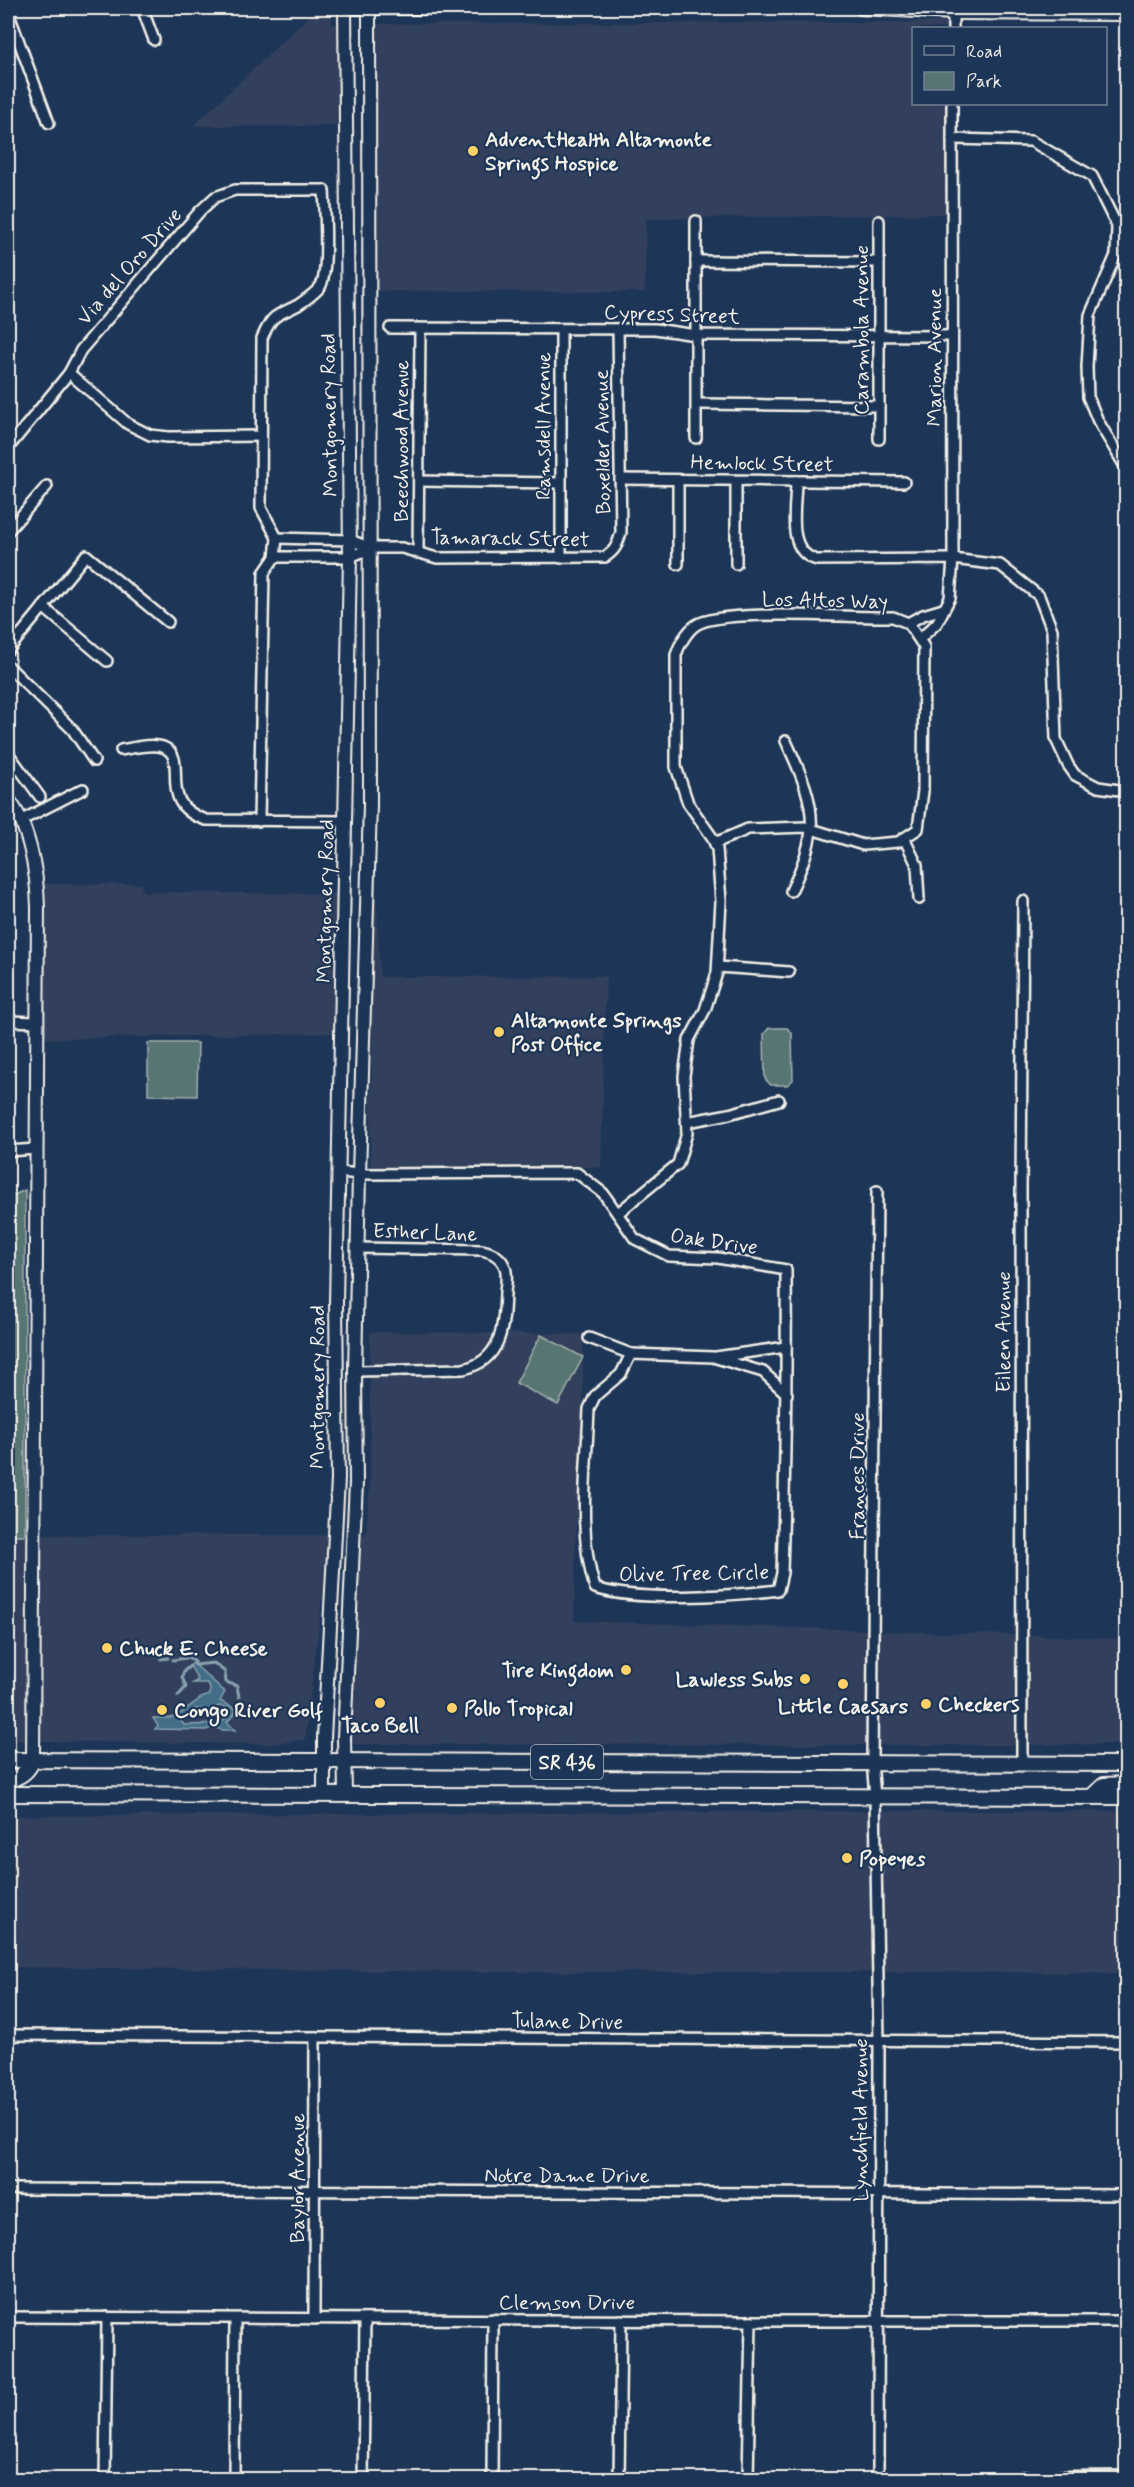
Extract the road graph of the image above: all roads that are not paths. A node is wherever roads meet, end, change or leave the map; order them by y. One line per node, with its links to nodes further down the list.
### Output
1 (142, 8): 10 (street)
2 (347, 8): 3 (main road); 43 (main road, Montgomery Road)
3 (369, 8): 4 (main road); 44 (main road, Montgomery Road)
4 (452, 8)
5 (861, 8): 6 (main road)
6 (953, 10): 8 (main road); 9 (street)
7 (8, 12): 12 (street)
8 (1126, 14)
9 (953, 27)
10 (154, 40)
11 (952, 105): 13 (street, Marion Avenue)
12 (49, 123)
13 (952, 140): 24 (street, Marion Avenue); 32 (street)
14 (696, 221): 16 (street)
15 (879, 221): 17 (street, Carambola Avenue)
16 (696, 261): 17 (street); 22 (street)
17 (879, 262): 23 (street, Carambola Avenue)
18 (390, 328): 19 (street, Cypress Street)
19 (420, 329): 20 (street, Cypress Street); 35 (street, Beechwood Avenue)
20 (561, 329): 21 (street, Cypress Street); 39 (street, Ramsdell Avenue)
21 (618, 329): 22 (street, Cypress Street); 33 (street, Boxelder Avenue)
22 (696, 335): 23 (street, Cypress Street); 26 (street)
23 (878, 335): 24 (street, Cypress Street); 27 (street, Carambola Avenue)
24 (952, 336): 50 (street, Marion Avenue)
25 (69, 373): 28 (street); 28 (street, Via del Oro Drive); 31 (street, Via del Oro Drive)
26 (697, 404): 27 (street); 29 (street)
27 (879, 406): 30 (street, Carambola Avenue)
28 (261, 436): 42 (street)
29 (696, 438)
30 (879, 440)
31 (8, 448)
32 (1126, 468)
33 (620, 479): 34 (street, Hemlock Street); 45 (street, Boxelder Avenue)
34 (678, 480): 36 (street, Hemlock Street); 51 (street)
35 (419, 481): 39 (street); 46 (street, Beechwood Avenue)
36 (736, 481): 37 (street, Hemlock Street); 52 (street)
37 (796, 481): 38 (street, Hemlock Street); 50 (street)
38 (904, 482)
39 (560, 483): 49 (street, Ramsdell Avenue)
40 (47, 486): 41 (street)
41 (8, 531)
42 (277, 538): 43 (street, Tamarack Street); 47 (street)
43 (350, 540): 44 (street, Tamarack Street); 48 (main road, Montgomery Road)
44 (370, 548): 46 (street, Tamarack Street); 48 (street, Tamarack Street); 62 (main road, Montgomery Road)
45 (612, 552): 49 (street, Tamarack Street)
46 (418, 553): 49 (street, Tamarack Street)
47 (275, 557): 48 (street, Tamarack Street); 72 (street)
48 (350, 557): 61 (main road, Montgomery Road)
49 (561, 558)
50 (953, 559): 54 (street, Marion Avenue); 68 (street)
51 (678, 564)
52 (736, 564)
53 (44, 607): 55 (street); 58 (street); 59 (street)
54 (943, 609): 56 (street); 57 (street, Marion Avenue)
55 (168, 622)
56 (908, 623): 57 (street, Los Altos Way); 76 (street, Los Altos Way)
57 (920, 639): 75 (street, Los Altos Way)
58 (8, 650)
59 (107, 661)
60 (8, 666): 66 (street)
61 (348, 706): 62 (main road); 73 (main road, Montgomery Road)
62 (370, 706): 83 (main road, Montgomery Road)
63 (786, 741): 74 (street)
64 (121, 750): 72 (street)
65 (8, 753): 69 (street)
66 (94, 761)
67 (82, 789): 71 (street)
68 (1126, 791)
69 (40, 797)
70 (8, 799): 71 (main road)
71 (20, 820): 85 (main road)
72 (260, 821): 73 (street)
73 (346, 821): 80 (main road, Montgomery Road)
74 (811, 829): 75 (street); 76 (street); 77 (street)
75 (904, 838): 78 (street)
76 (715, 843): 81 (street, Los Altos Way)
77 (791, 891)
78 (919, 899)
79 (1023, 901): 107 (street, Eileen Avenue)
80 (343, 966): 83 (main road); 90 (main road, Montgomery Road)
81 (718, 967): 82 (street); 87 (street, Los Altos Way)
82 (789, 972)
83 (364, 981): 91 (main road, Montgomery Road)
84 (8, 1022): 85 (street)
85 (38, 1022): 88 (main road)
86 (779, 1100): 87 (street)
87 (687, 1122): 93 (street, Los Altos Way)
88 (36, 1149): 89 (street); 103 (main road)
89 (8, 1151)
90 (339, 1172): 91 (street, Oak Drive); 95 (main road, Montgomery Road)
91 (358, 1174): 93 (street, Oak Drive); 94 (main road, Montgomery Road)
92 (877, 1191): 105 (street, Frances Drive)
93 (618, 1213): 97 (street, Oak Drive)
94 (357, 1248): 100 (main road, Montgomery Road); 100 (street, Esther Lane)
95 (336, 1303): 100 (main road); 104 (main road, Montgomery Road)
96 (589, 1338): 98 (street)
97 (786, 1347): 99 (street); 101 (street, Olive Tree Circle)
98 (632, 1354): 99 (street); 101 (street, Olive Tree Circle)
99 (713, 1357): 101 (street)
100 (355, 1371): 106 (main road, Montgomery Road)
101 (787, 1394)
102 (8, 1760): 103 (main road, SR 436)
103 (33, 1760): 104 (main road, SR 436); 109 (main road)
104 (325, 1761): 106 (main road, SR 436); 112 (main road, Montgomery Road)
105 (872, 1761): 106 (main road, SR 436); 107 (main road, SR 436); 114 (street, Lynchfield Avenue)
106 (344, 1762): 113 (main road, Montgomery Road)
107 (1022, 1763): 108 (main road, SR 436)
108 (1126, 1764)
109 (8, 1781)
110 (1126, 1784): 115 (main road)
111 (8, 1794): 112 (main road, SR 436)
112 (324, 1794): 113 (main road, SR 436)
113 (345, 1794): 114 (main road, SR 436)
114 (875, 1797): 115 (main road, SR 436); 119 (street, Lynchfield Avenue)
115 (1092, 1797): 116 (main road, SR 436)
116 (1126, 1797)
117 (8, 2035): 118 (street, Tulane Drive)
118 (315, 2037): 119 (street, Tulane Drive); 122 (street, Baylor Avenue)
119 (879, 2042): 120 (street, Tulane Drive); 123 (street, Lynchfield Avenue)
120 (1126, 2042)
121 (8, 2189): 122 (street, Notre Dame Drive)
122 (315, 2191): 123 (street, Notre Dame Drive); 128 (street, Baylor Avenue)
123 (878, 2194): 124 (street, Notre Dame Drive); 133 (street, Lynchfield Avenue)
124 (1126, 2195)
125 (8, 2317): 126 (street, Clemson Drive)
126 (107, 2317): 127 (street, Clemson Drive); 137 (street)
127 (235, 2319): 128 (street, Clemson Drive); 138 (street)
128 (314, 2319): 129 (street, Clemson Drive)
129 (365, 2319): 130 (street, Clemson Drive); 139 (street)
130 (493, 2319): 131 (street, Clemson Drive); 140 (street)
131 (621, 2319): 134 (street, Clemson Drive); 141 (street)
132 (1126, 2320): 133 (street, Clemson Drive)
133 (879, 2321): 134 (street, Clemson Drive); 143 (street, Lynchfield Avenue)
134 (751, 2322): 142 (street)
135 (1126, 2476): 136 (street)
136 (1023, 2477)
137 (105, 2480)
138 (234, 2480)
139 (363, 2480)
140 (492, 2480)
141 (619, 2480)
142 (748, 2480)
143 (878, 2480)

